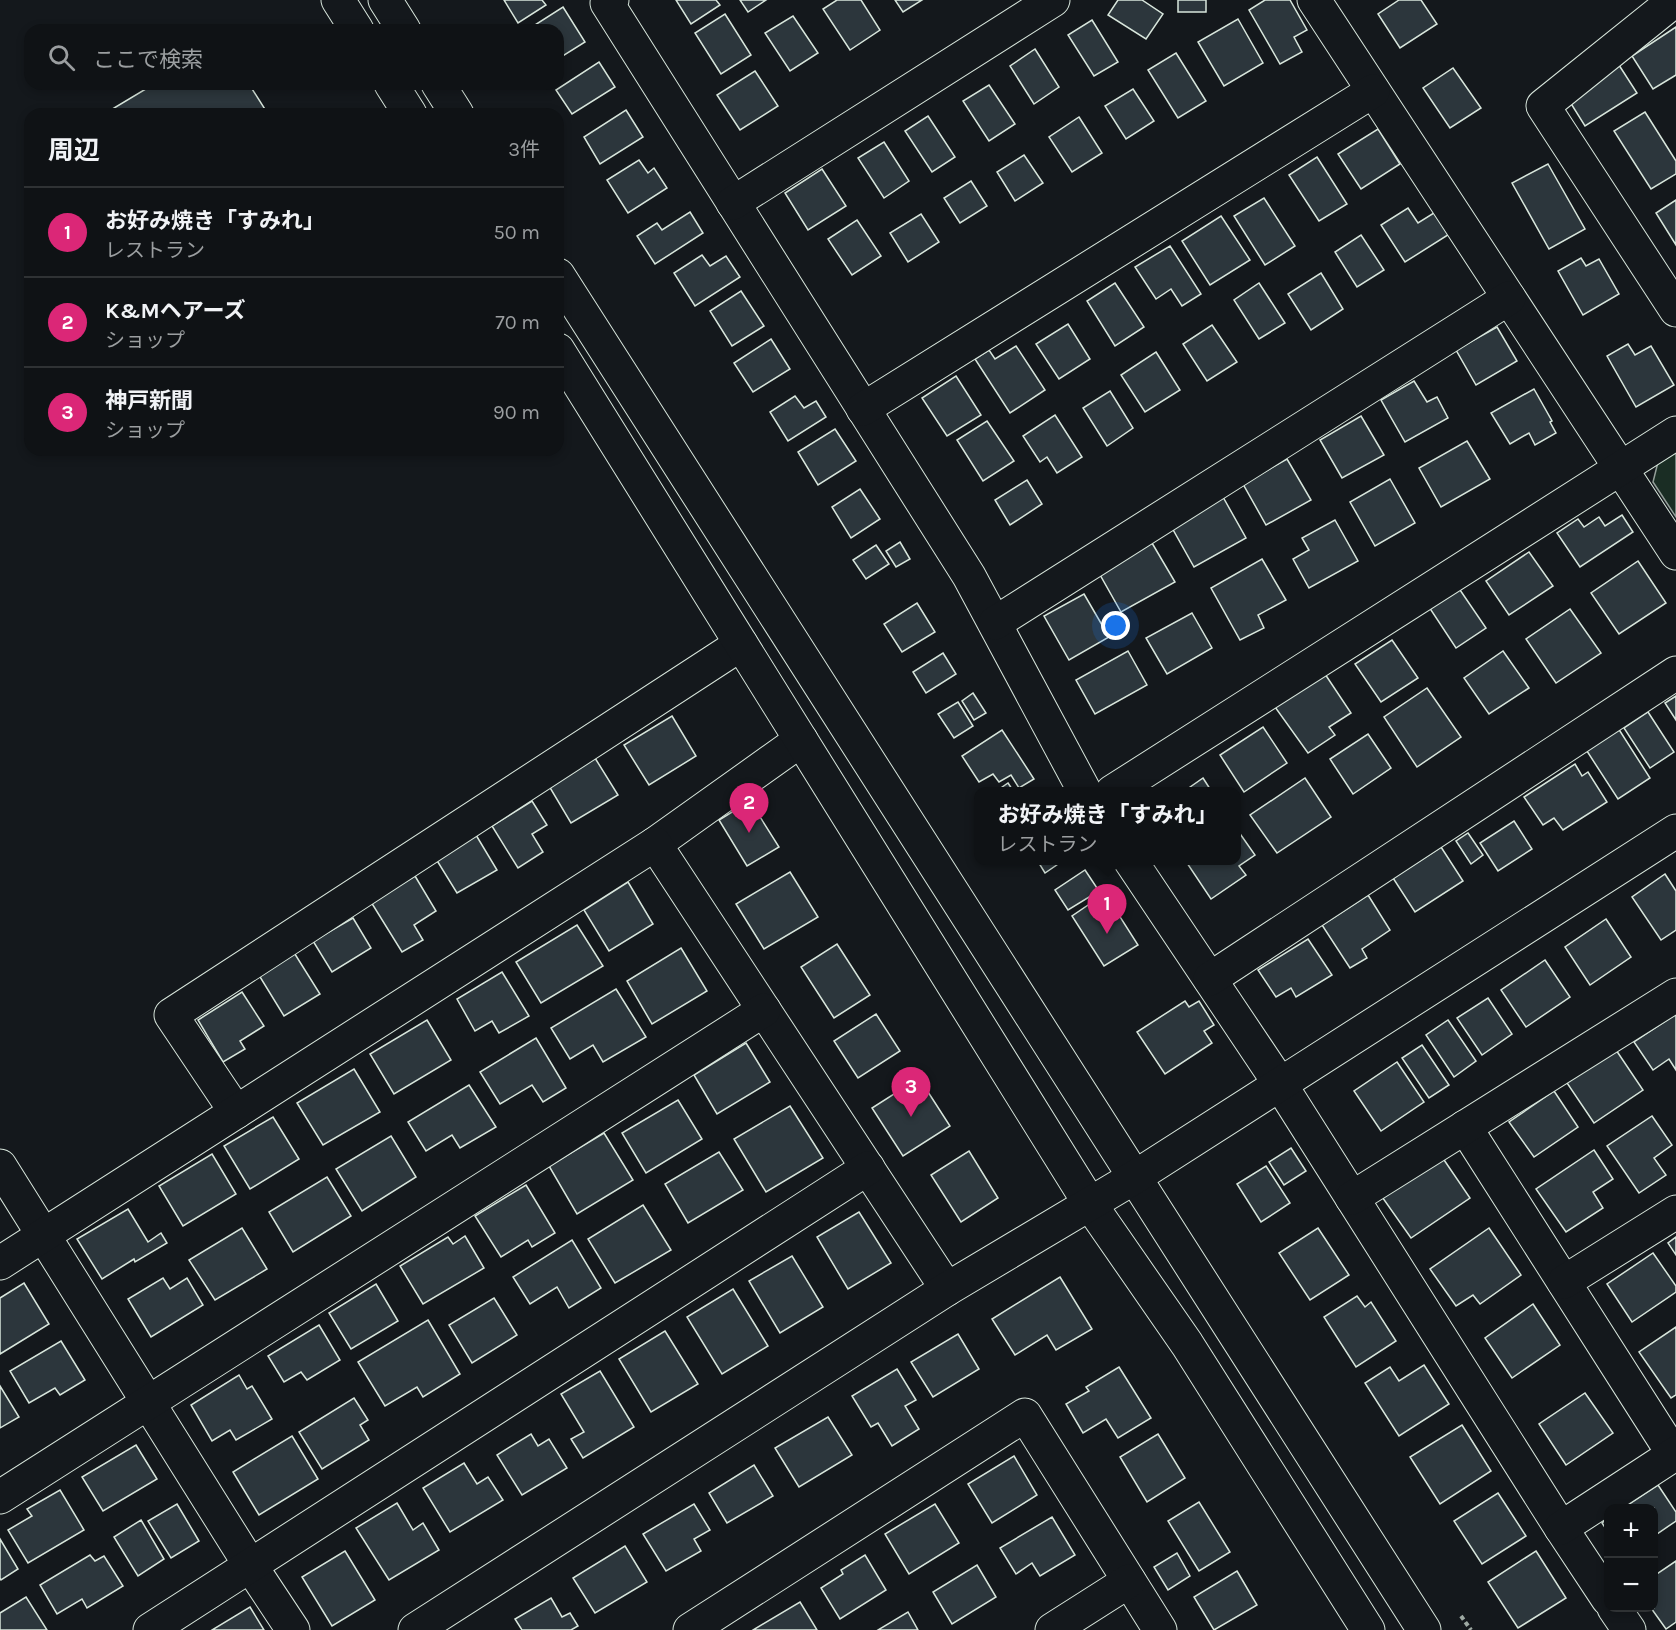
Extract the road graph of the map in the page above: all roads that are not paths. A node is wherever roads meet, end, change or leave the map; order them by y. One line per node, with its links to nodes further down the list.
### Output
1 (338, 0): 7 (street)
2 (385, 0): 8 (street)
3 (612, 0): 14 (street)
4 (1053, 0): 14 (street)
5 (1314, 0): 11 (street)
6 (1675, 0): 17 (street)
7 (353, 24)
8 (400, 24)
9 (395, 90): 12 (street)
10 (442, 90): 13 (street)
11 (1373, 91): 16 (street); 19 (street)
12 (406, 108)
13 (453, 108)
14 (733, 203): 19 (street)
15 (564, 284): 40 (street)
16 (1509, 298): 21 (street); 23 (street)
17 (1676, 310)
18 (564, 360): 24 (street)
19 (864, 409): 23 (street)
20 (1676, 433): 21 (street)
21 (1621, 469): 22 (street); 28 (street)
22 (1676, 553)
23 (994, 624): 27 (street)
24 (741, 644): 26 (street); 36 (street)
25 (1676, 674): 32 (street)
26 (801, 740): 30 (street); 42 (street)
27 (1082, 787)
28 (1120, 787)
29 (1676, 831): 35 (street)
30 (655, 844): 34 (street); 36 (street)
31 (1133, 865): 32 (street)
32 (1210, 979): 35 (street)
33 (1676, 995): 37 (street)
34 (764, 1010): 39 (street); 48 (street)
35 (1281, 1084): 40 (street); 41 (street)
36 (236, 1112): 44 (street)
37 (1465, 1126): 41 (street); 46 (street)
38 (0, 1166): 44 (street)
39 (868, 1168): 47 (street); 52 (street)
40 (1135, 1177): 42 (street); 63 (street)
41 (1352, 1198): 51 (street)
42 (1090, 1204): 47 (street); 62 (street)
43 (1676, 1212): 46 (street)
44 (43, 1236): 45 (street); 48 (street)
45 (0, 1263)
46 (1564, 1282): 49 (street)
47 (946, 1289): 58 (street)
48 (148, 1402): 50 (street); 52 (street)
49 (1675, 1454): 51 (street)
50 (0, 1497)
51 (1562, 1528): 54 (street)
52 (250, 1565): 56 (street); 57 (street)
53 (1129, 1581): 59 (street); 60 (street); 61 (street)
54 (1604, 1593)
55 (1617, 1612): 64 (street)
56 (150, 1630)
57 (292, 1630)
58 (415, 1630)
59 (690, 1630)
60 (1052, 1630)
61 (1160, 1630)
62 (1368, 1630)
63 (1424, 1630)
64 (1629, 1630)

